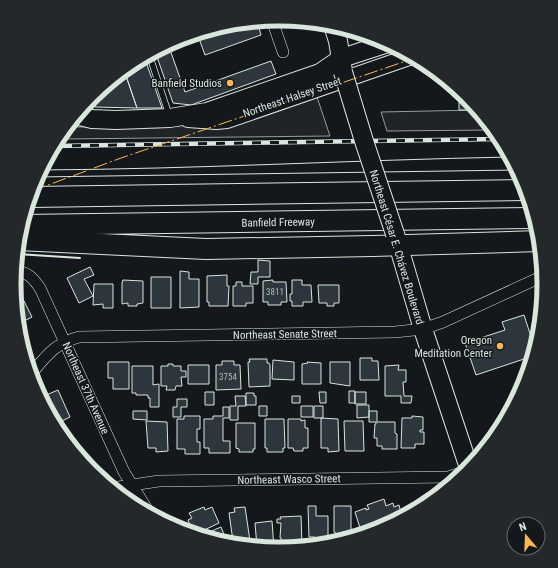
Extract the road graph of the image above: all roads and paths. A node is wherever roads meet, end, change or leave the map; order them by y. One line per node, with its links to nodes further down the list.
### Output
1 (274, 26): 4 (street)
2 (335, 32): 7 (main road, Northeast César E. Chávez Boulevard)
3 (380, 47): 7 (main road, Northeast Halsey Street)
4 (283, 52)
5 (404, 59): 9 (main road, Northeast Halsey Street)
6 (151, 60): 9 (lane)
7 (342, 65): 9 (main road, Northeast Halsey Street); 15 (main road, Northeast César E. Chávez Boulevard, bridge)
8 (83, 117): 9 (main road, Northeast Halsey Street)
9 (170, 118)
10 (519, 190): 11 (highway)
11 (37, 197)
12 (528, 218): 13 (highway, Banfield Freeway)
13 (28, 225)
14 (25, 240): 15 (highway)
15 (396, 240): 16 (highway); 19 (main road, Northeast César E. Chávez Boulevard)
16 (533, 241)
17 (22, 272): 20 (street, Northeast 37th Avenue)
18 (537, 279): 19 (street, Northeast Senate Street)
19 (423, 329): 20 (street, Northeast Senate Street); 22 (main road, Northeast César E. Chávez Boulevard)
20 (65, 341): 21 (street, Northeast Senate Street); 24 (street, Northeast 37th Avenue)
21 (36, 369)
22 (467, 460)
23 (451, 476): 24 (street, Northeast Wasco Street)
24 (130, 484): 25 (street, Northeast Wasco Street); 26 (street, Northeast 37th Avenue)
25 (119, 486)
26 (142, 503)

